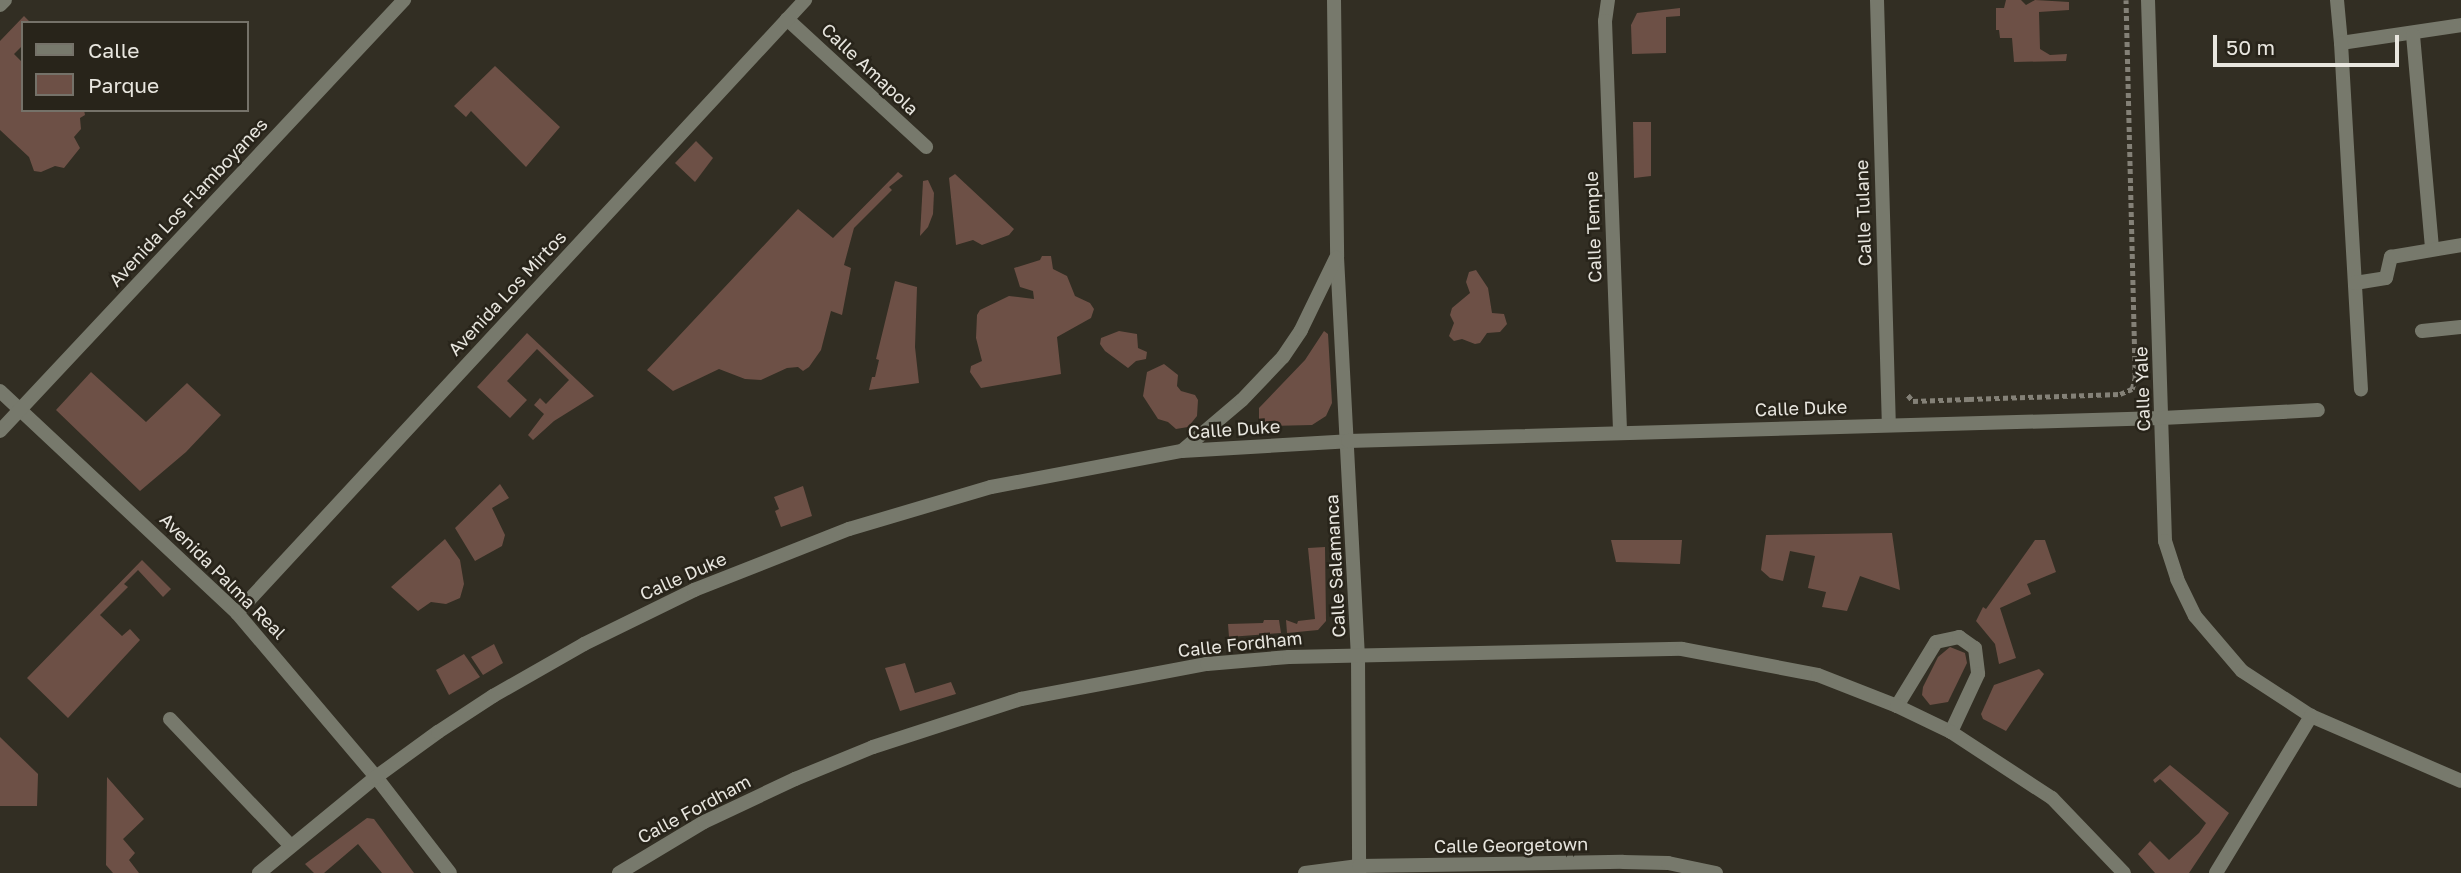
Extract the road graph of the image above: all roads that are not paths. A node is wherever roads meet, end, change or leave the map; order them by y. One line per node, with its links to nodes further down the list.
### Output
1 (5, 0): 9 (street)
2 (404, 0): 23 (street, Avenida Los Flamboyanes)
3 (806, 0): 10 (street, Avenida Los Mirtos)
4 (1334, 0): 17 (street, Calle Salamanca)
5 (1608, 0): 28 (street, Calle Temple)
6 (1877, 0): 26 (street, Calle Tulane)
7 (2148, 0): 25 (street, Calle Yale)
8 (2337, 0): 13 (street)
9 (0, 5)
10 (787, 19): 14 (street, Calle Amapola); 31 (street, Avenida Los Mirtos)
11 (2461, 25): 12 (street)
12 (2413, 34): 13 (street); 16 (street)
13 (2341, 43): 18 (street)
14 (926, 147)
15 (2461, 245): 16 (street)
16 (2432, 250): 18 (street)
17 (1337, 257): 29 (street, Calle Salamanca); 30 (street, Calle Salamanca)
18 (2355, 283): 21 (street)
19 (2461, 327): 20 (street)
20 (2422, 331)
21 (2361, 389)
22 (0, 391): 23 (street, Avenida Palma Real)
23 (20, 410): 27 (street, Avenida Los Flamboyanes); 31 (street, Avenida Palma Real)
24 (2318, 410): 25 (street, Calle Duke)
25 (2162, 418): 26 (street, Calle Duke); 34 (street, Calle Yale)
26 (1889, 424): 28 (street, Calle Duke)
27 (0, 431)
28 (1620, 433): 29 (street, Calle Duke)
29 (1348, 441): 30 (street, Calle Duke); 32 (street, Calle Salamanca)
30 (1182, 451): 37 (street, Calle Duke)
31 (237, 612): 37 (street, Avenida Palma Real)
32 (1358, 655): 33 (street, Calle Fordham); 40 (street, Calle Salamanca); 43 (street, Calle Fordham)
33 (1897, 706): 36 (street, Calle Fordham); 36 (street)
34 (2311, 716): 38 (street, Calle Yale); 47 (street)
35 (170, 719): 39 (street)
36 (1951, 732): 46 (street, Calle Fordham)
37 (376, 777): 39 (street, Calle Duke); 42 (street, Avenida Palma Real)
38 (2461, 781)
39 (290, 845): 41 (street, Calle Duke)
40 (1359, 870): 44 (street, Calle Georgetown); 45 (street, Calle Georgetown)
41 (258, 873)
42 (450, 873)
43 (619, 873)
44 (1305, 873)
45 (1716, 873)
46 (2124, 873)
47 (2216, 873)

